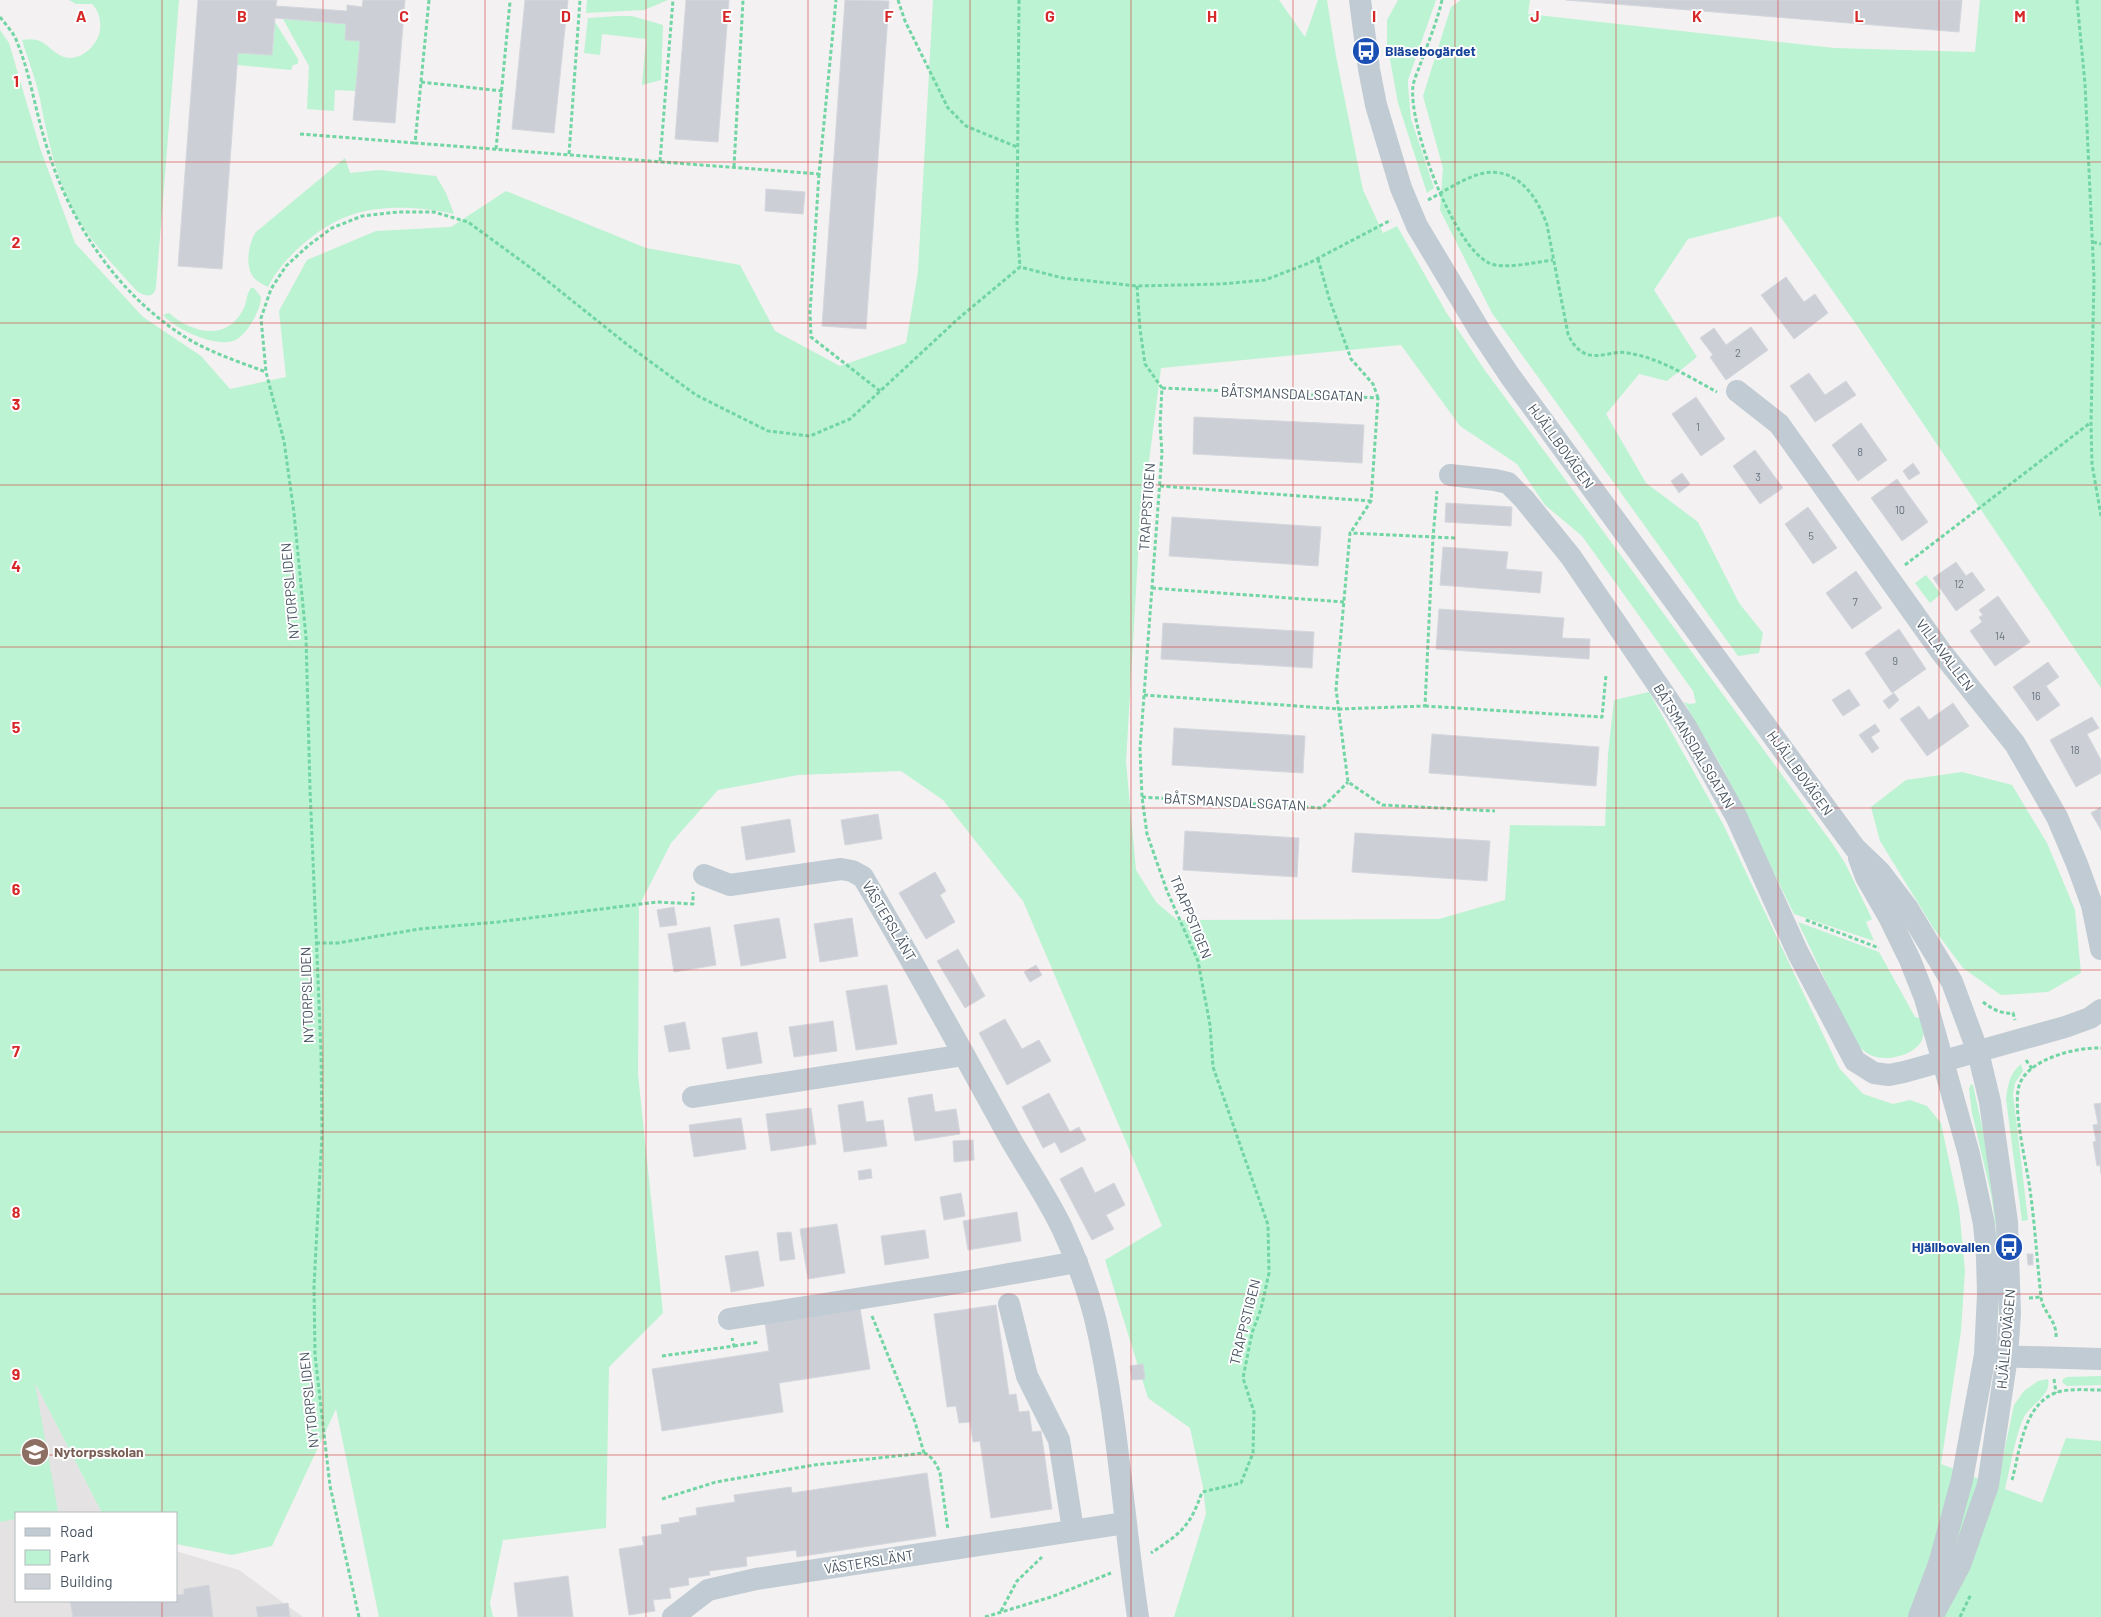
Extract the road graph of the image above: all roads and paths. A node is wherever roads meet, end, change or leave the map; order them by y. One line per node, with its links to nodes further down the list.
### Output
1 (429, 0): 13 (path)
2 (580, 0): 19 (path)
3 (673, 0): 20 (path)
4 (743, 0): 21 (path)
5 (836, 0): 22 (path)
6 (898, 0): 17 (path)
7 (1019, 0): 17 (path)
8 (1360, 0): 54 (street, HJÄLLBOVÄGEN)
9 (1442, 0): 28 (path)
10 (2077, 0): 24 (path)
11 (510, 2): 14 (path)
12 (0, 17): 31 (path)
13 (421, 82): 14 (path); 16 (path)
14 (502, 91): 18 (path)
15 (300, 134): 16 (path)
16 (415, 143): 18 (path)
17 (1017, 147): 29 (path)
18 (496, 149): 19 (path)
19 (569, 154): 20 (path)
20 (660, 161): 21 (path)
21 (734, 167): 22 (path)
22 (819, 174): 33 (path)
23 (1469, 179): 28 (path)
24 (2093, 242): 25 (path); 36 (path)
25 (2101, 244)
26 (1340, 247): 27 (path)
27 (1318, 259): 30 (path); 35 (path)
28 (1553, 260): 34 (path)
29 (1020, 267): 30 (path); 33 (path, NYTORPSLIDEN)
30 (1137, 286): 32 (path)
31 (266, 372): 33 (path, NYTORPSLIDEN); 57 (path, NYTORPSLIDEN)
32 (1162, 388): 35 (path, BÅTSMANSDALSGATAN); 38 (path, TRAPPSTIGEN)
33 (880, 391)
34 (1737, 392): 44 (street, VILLAVALLEN)
35 (1378, 398): 39 (path, BÅTSMANSDALSGATAN)
36 (2091, 423): 40 (path); 44 (path)
37 (1450, 475): 42 (path); 63 (street, BÅTSMANSDALSGATAN)
38 (1160, 486): 39 (path); 45 (path, TRAPPSTIGEN)
39 (1371, 501): 41 (path)
40 (2101, 516)
41 (1350, 532): 42 (path); 46 (path)
42 (1433, 537): 43 (path); 49 (path)
43 (1455, 538)
44 (1889, 577): 58 (street, VILLAVALLEN)
45 (1152, 588): 46 (path); 48 (path, TRAPPSTIGEN)
46 (1344, 602): 50 (path)
47 (1606, 675): 49 (path)
48 (1144, 695): 50 (path); 52 (path, TRAPPSTIGEN)
49 (1425, 706): 50 (path)
50 (1339, 709): 51 (path)
51 (1348, 782): 52 (path, BÅTSMANSDALSGATAN); 53 (path)
52 (1142, 797): 83 (path, TRAPPSTIGEN)
53 (1495, 811)
54 (1855, 848): 61 (street, HJÄLLBOVÄGEN); 63 (street, HJÄLLBOVÄGEN)
55 (704, 875): 62 (street, VÄSTERSLÄNT)
56 (693, 904): 57 (path)
57 (316, 943): 87 (path, NYTORPSLIDEN)
58 (2101, 949)
59 (2101, 1010): 61 (street)
60 (2101, 1048): 73 (path)
61 (1978, 1052): 63 (street); 72 (street, HJÄLLBOVÄGEN)
62 (964, 1055): 64 (street); 65 (street, VÄSTERSLÄNT)
63 (1944, 1061): 72 (street, HJÄLLBOVÄGEN)
64 (693, 1097)
65 (1077, 1262): 66 (street); 80 (street, VÄSTERSLÄNT)
66 (866, 1297): 68 (street); 77 (path)
67 (1009, 1304): 82 (street)
68 (729, 1319): 70 (path)
69 (759, 1342): 70 (path)
70 (734, 1346): 71 (path)
71 (662, 1356)
72 (1996, 1356): 73 (street); 91 (street, HJÄLLBOVÄGEN); 92 (street, HJÄLLBOVÄGEN)
73 (2054, 1357): 74 (street); 76 (path)
74 (2101, 1359)
75 (2101, 1390): 76 (path)
76 (2056, 1393): 78 (path)
77 (924, 1453): 79 (path); 81 (path)
78 (2012, 1482)
79 (662, 1499)
80 (1125, 1523): 82 (street, VÄSTERSLÄNT); 90 (street, VÄSTERSLÄNT)
81 (948, 1531)
82 (1065, 1532): 86 (path); 88 (street, VÄSTERSLÄNT)
83 (1150, 1554)
84 (1114, 1572): 86 (path)
85 (1975, 1586): 93 (path)
86 (1000, 1611): 89 (path)
87 (359, 1617)
88 (673, 1617)
89 (985, 1617)
90 (1138, 1617)
91 (1919, 1617)
92 (1932, 1617)
93 (1960, 1617)

